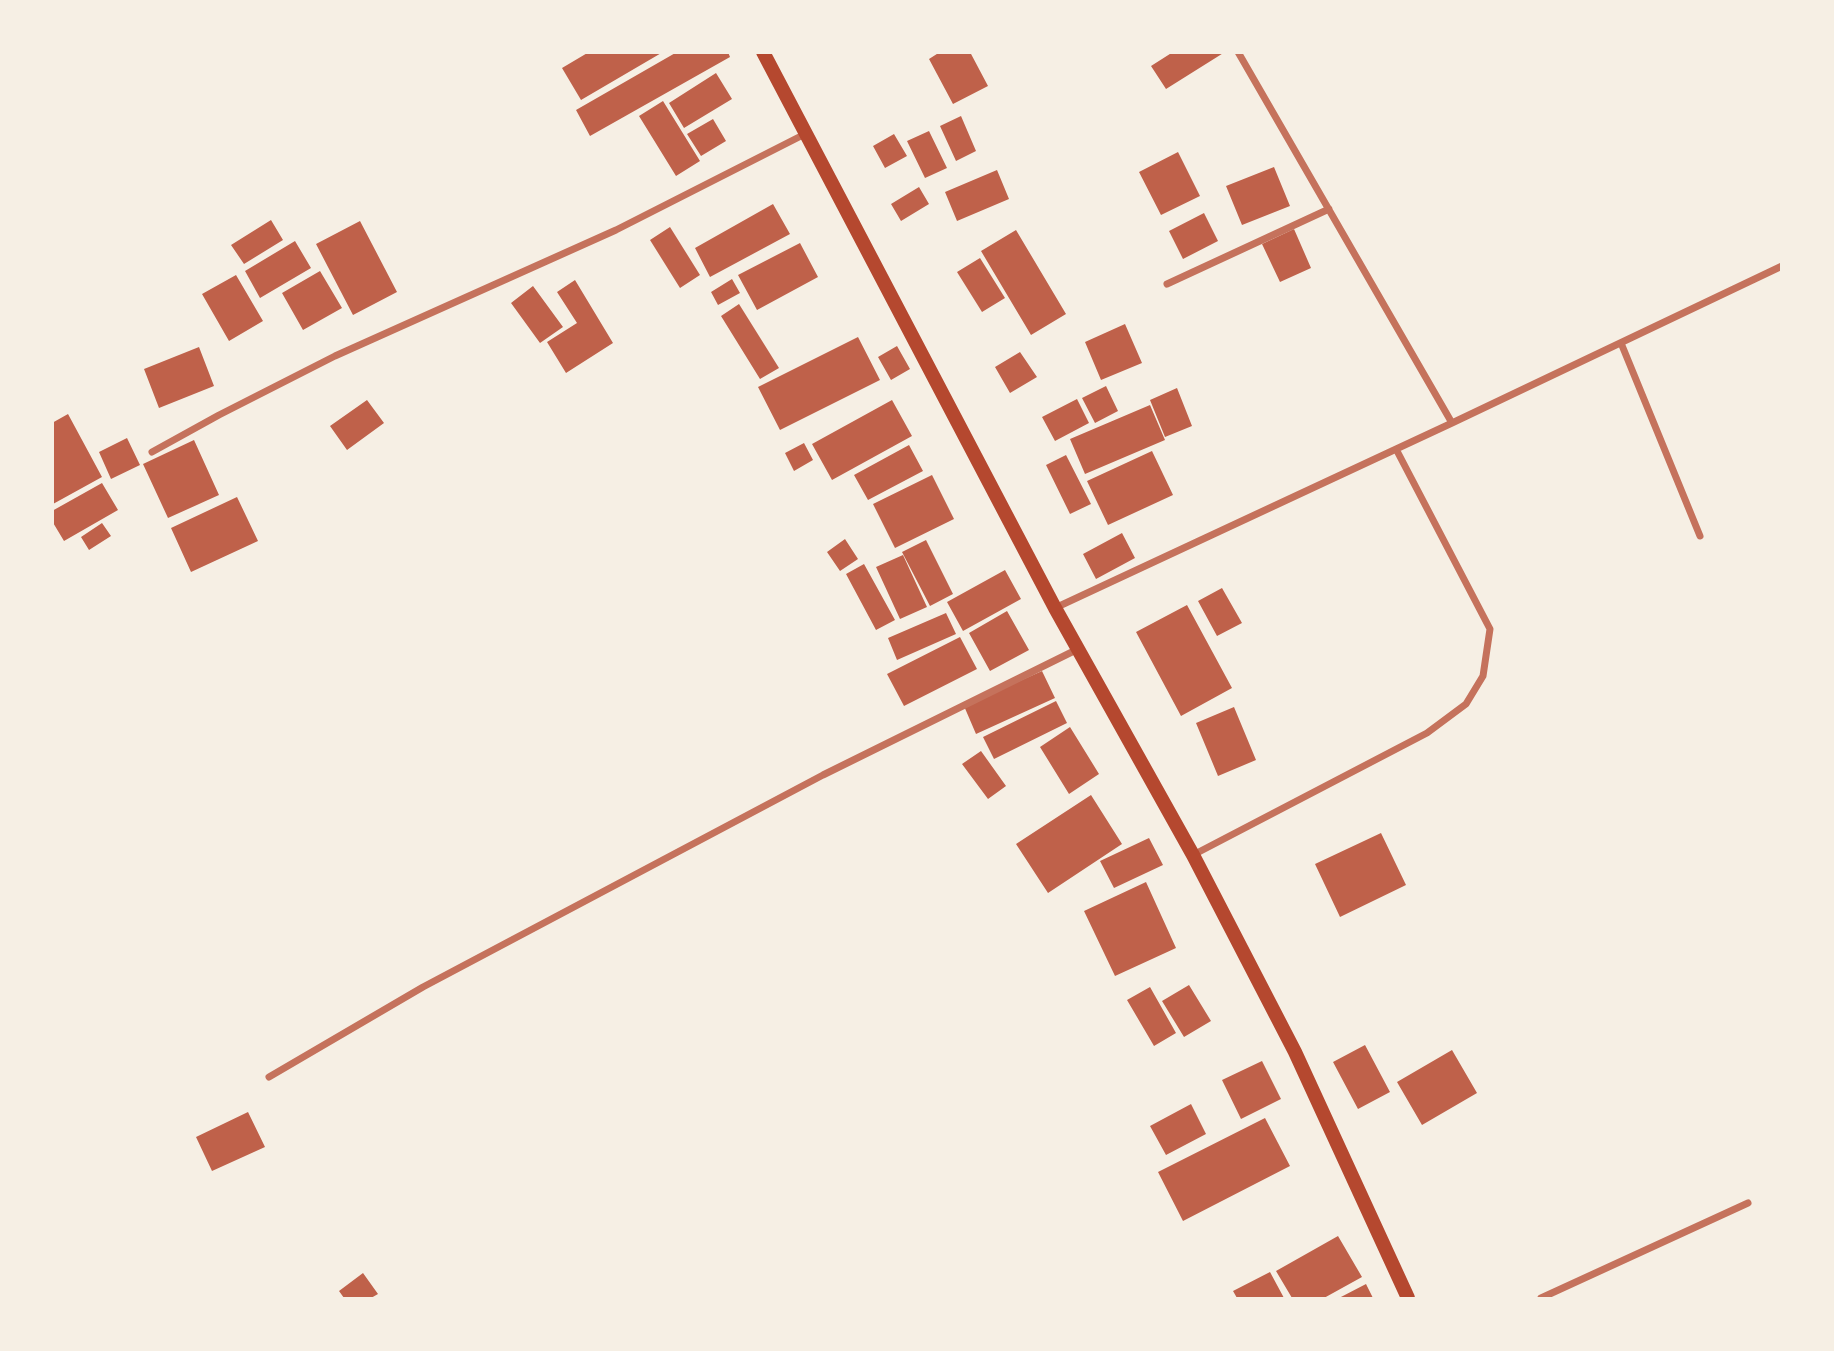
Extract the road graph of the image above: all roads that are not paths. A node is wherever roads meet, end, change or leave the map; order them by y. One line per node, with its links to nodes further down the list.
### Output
1 (763, 52): 3 (main road)
2 (1238, 52): 4 (street)
3 (806, 134): 10 (street); 12 (main road)
4 (1329, 209): 6 (street); 8 (street)
5 (1782, 267): 7 (street)
6 (1167, 284)
7 (1621, 343): 8 (street); 11 (street)
8 (1452, 423): 9 (street)
9 (1396, 449): 12 (street); 14 (street)
10 (152, 452)
11 (1700, 536)
12 (1055, 608): 13 (main road)
13 (1078, 649): 14 (main road); 15 (street)
14 (1194, 855): 17 (main road)
15 (270, 1077)
16 (1748, 1203): 18 (street)
17 (1408, 1298)
18 (1541, 1298)

